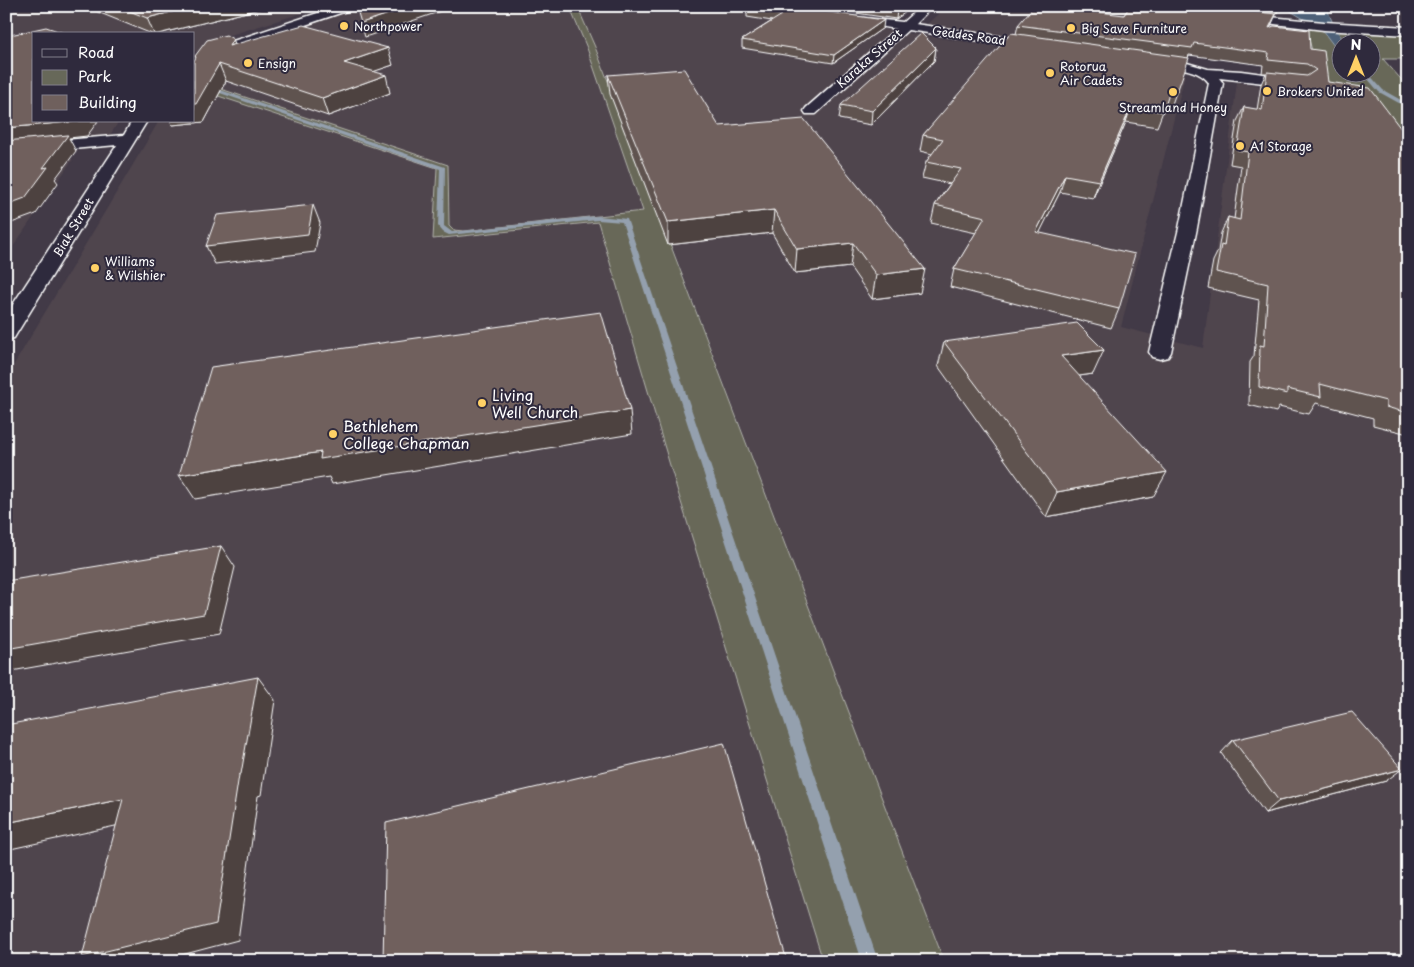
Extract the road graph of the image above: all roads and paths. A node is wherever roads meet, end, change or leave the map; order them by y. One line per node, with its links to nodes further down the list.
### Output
1 (351, 6): 10 (street)
2 (928, 6): 7 (street, Karaka Street)
3 (1227, 13): 5 (street)
4 (832, 16): 7 (street, Geddes Road)
5 (1349, 24): 6 (street); 8 (street)
6 (1408, 24)
7 (906, 26): 9 (street, Geddes Road); 14 (street, Karaka Street)
8 (1408, 31)
9 (1059, 48)
10 (223, 51)
11 (1136, 59): 12 (street)
12 (1208, 73): 13 (street); 20 (street)
13 (1301, 84)
14 (810, 110)
15 (139, 122): 16 (street, Biak Street)
16 (127, 139): 17 (street); 18 (street, Biak Street)
17 (6, 150)
18 (15, 307): 19 (street, Biak Street)
19 (6, 333)
20 (1160, 352)

